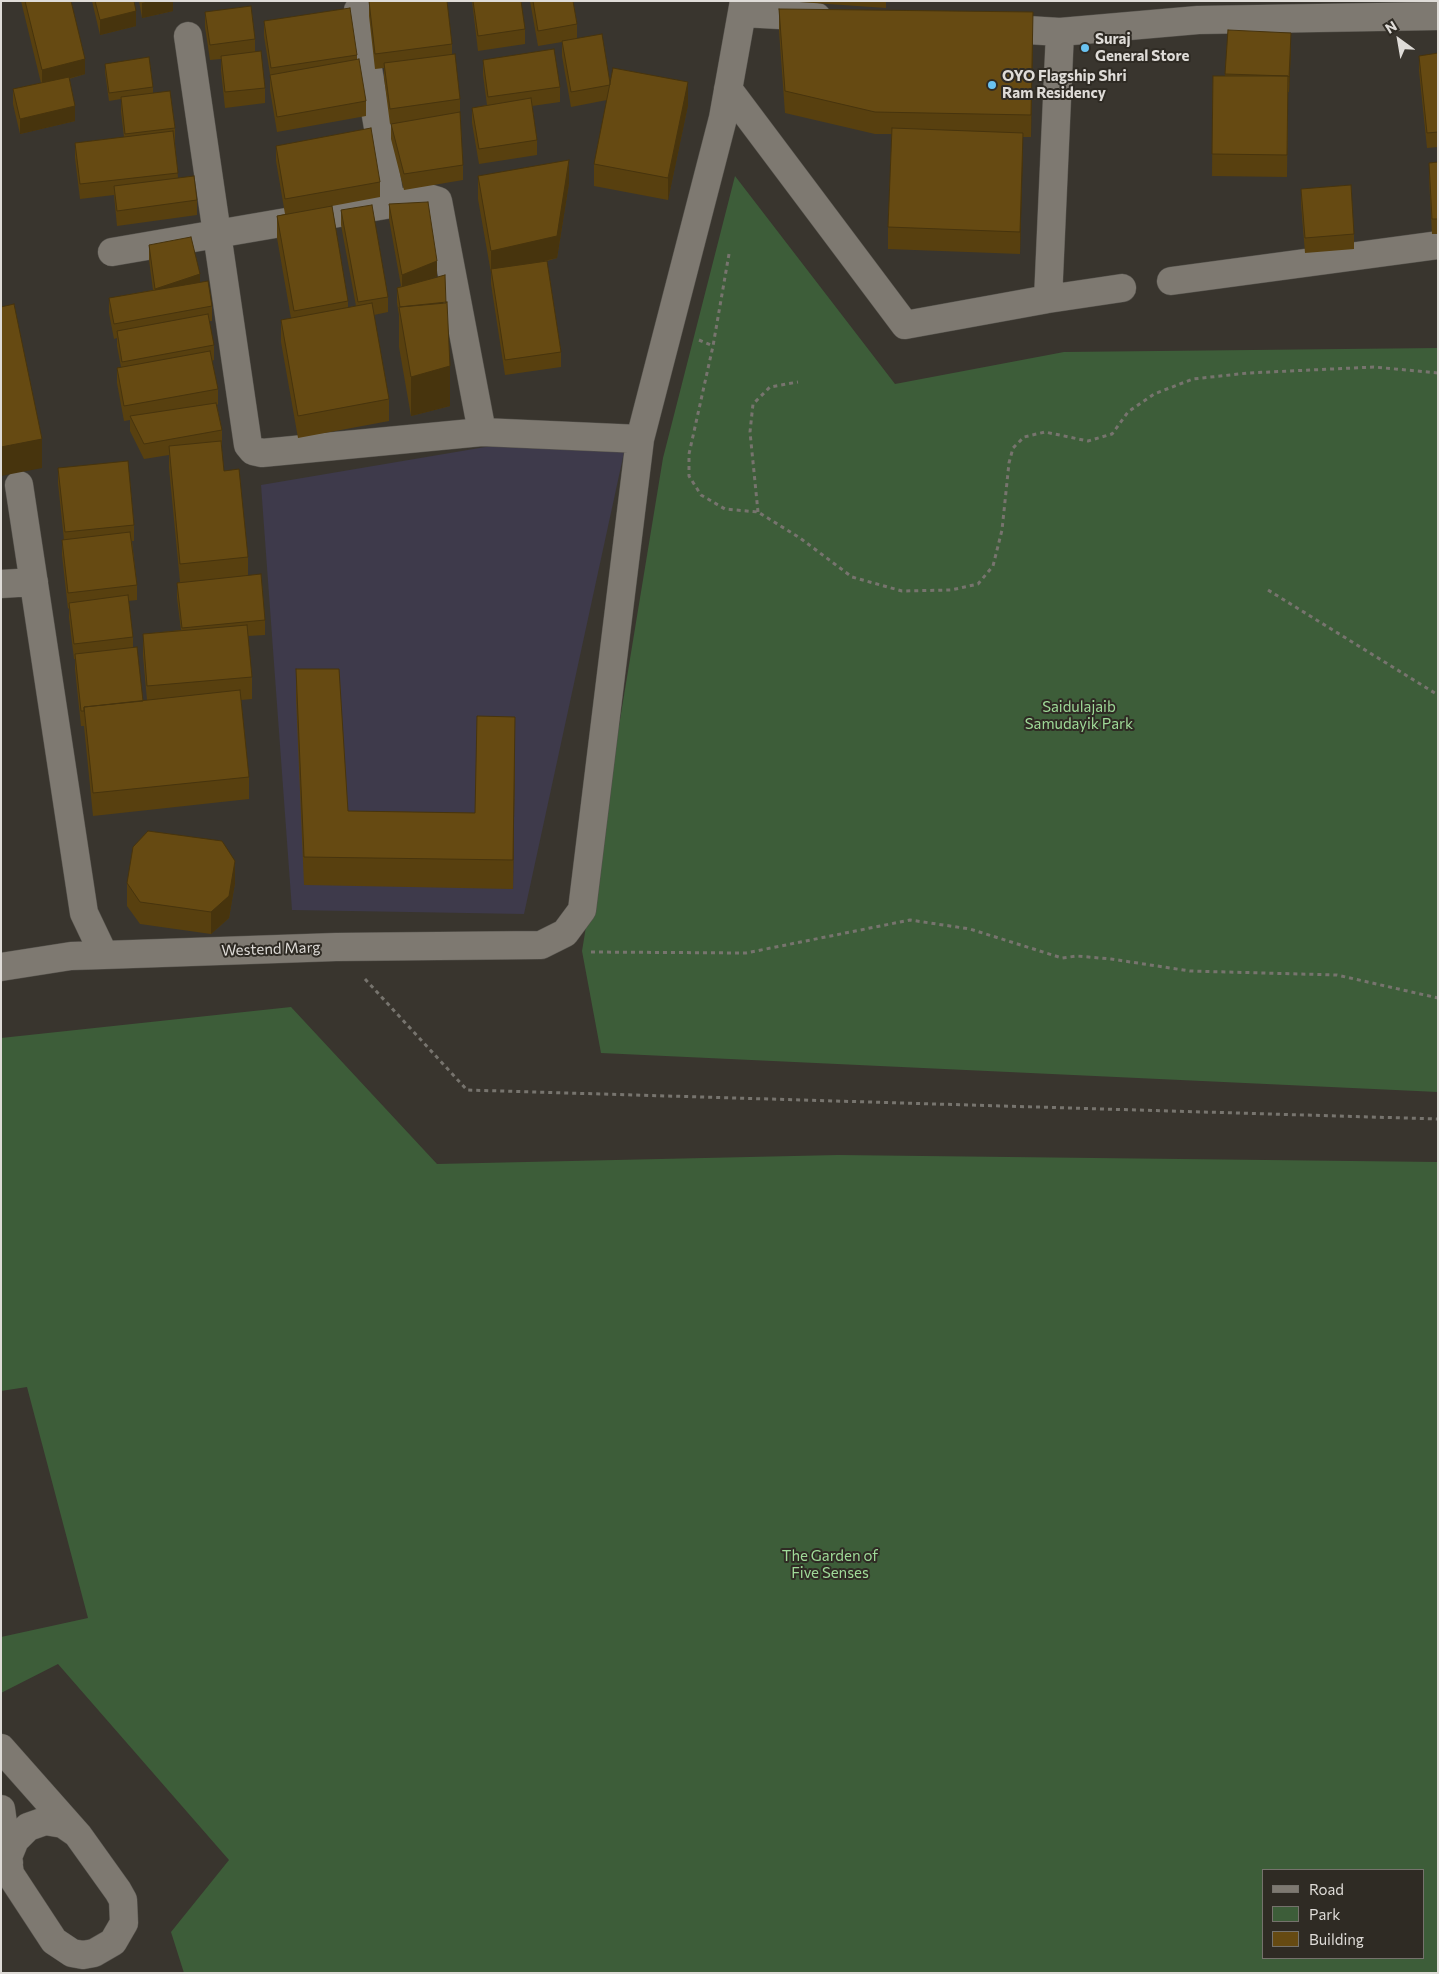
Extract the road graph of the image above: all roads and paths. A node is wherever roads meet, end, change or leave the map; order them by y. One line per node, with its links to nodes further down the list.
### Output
1 (743, 7): 4 (street); 8 (street)
2 (358, 10): 9 (street)
3 (1438, 16): 6 (street)
4 (841, 19)
5 (970, 27): 6 (street)
6 (1060, 32): 16 (street)
7 (188, 36): 10 (street)
8 (728, 89): 16 (street); 22 (street)
9 (391, 204): 10 (street); 21 (street)
10 (217, 235): 12 (street); 21 (street)
11 (1438, 245): 14 (street)
12 (112, 252)
13 (729, 254): 18 (path)
14 (1171, 282)
15 (1122, 288): 16 (street)
16 (1048, 298)
17 (694, 338): 18 (path)
18 (713, 346): 24 (path)
19 (1438, 373): 24 (path)
20 (798, 382): 24 (path)
21 (482, 432): 22 (street)
22 (640, 440): 29 (street)
23 (19, 485): 25 (street)
24 (758, 512)
25 (34, 582): 26 (street); 31 (street)
26 (1, 584)
27 (1268, 590): 28 (path)
28 (1438, 696)
29 (541, 946): 30 (street, Westend Marg); 33 (path)
30 (336, 947): 31 (street, Westend Marg); 34 (path)
31 (104, 955): 32 (street, Westend Marg)
32 (1, 968)
33 (1438, 998)
34 (1438, 1119)
35 (1, 1748): 37 (street)
36 (1, 1809): 38 (street)
37 (78, 1834): 38 (street); 38 (street)
38 (10, 1874)

